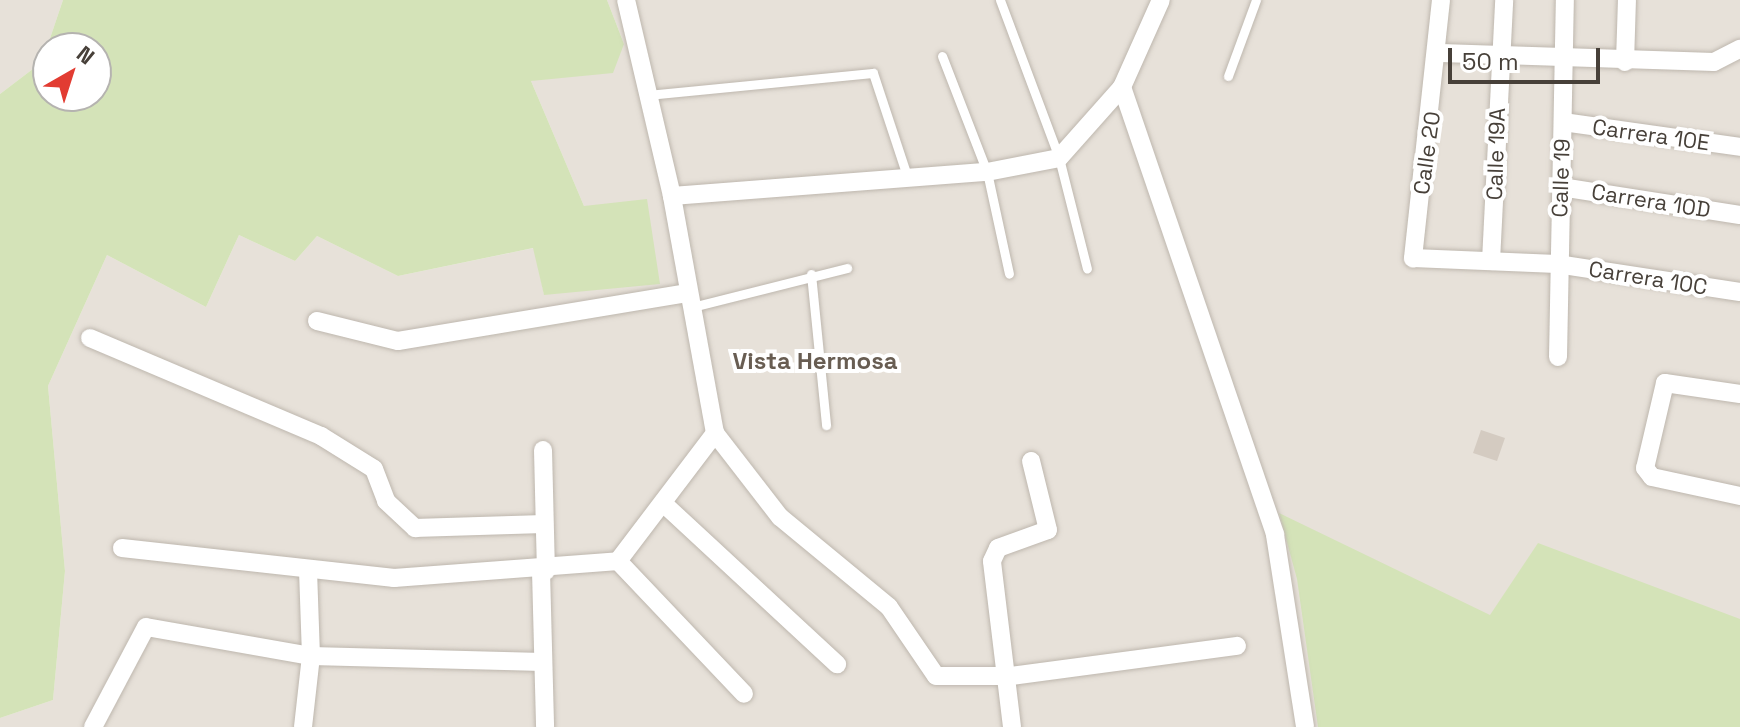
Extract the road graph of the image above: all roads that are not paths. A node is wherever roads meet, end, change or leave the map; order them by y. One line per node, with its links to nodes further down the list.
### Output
1 (626, 0): 17 (street)
2 (1000, 0): 20 (lane)
3 (1256, 0): 15 (lane)
4 (1441, 0): 10 (street, Calle 20)
5 (1504, 0): 12 (street, Calle 19A)
6 (1565, 0): 13 (street, Calle 19)
7 (1627, 0): 14 (street)
8 (1155, 3): 16 (street)
9 (1740, 49): 14 (street)
10 (1441, 53): 12 (street); 26 (street, Calle 20)
11 (942, 56): 21 (lane)
12 (1500, 56): 13 (street); 27 (street, Calle 19A)
13 (1564, 61): 14 (street); 18 (street, Calle 19)
14 (1625, 62)
15 (1228, 76)
16 (1122, 87): 20 (street); 60 (street)
17 (647, 95): 22 (lane); 24 (street)
18 (1563, 122): 19 (street, Carrera 10E); 23 (street, Calle 19)
19 (1740, 147)
20 (1059, 158): 21 (street); 30 (lane)
21 (987, 172): 22 (street); 32 (lane)
22 (906, 173): 24 (street)
23 (1561, 187): 25 (street, Carrera 10D); 28 (street, Calle 19)
24 (672, 196): 34 (street)
25 (1740, 215)
26 (1413, 258): 27 (street, Carrera 10C)
27 (1491, 261): 28 (street, Carrera 10C)
28 (1557, 264): 33 (street, Carrera 10C); 37 (street, Calle 19)
29 (847, 268): 31 (lane)
30 (1087, 269)
31 (811, 274): 34 (lane); 39 (lane)
32 (1009, 274)
33 (1740, 292)
34 (690, 300): 35 (street); 40 (street)
35 (317, 321)
36 (90, 338): 45 (street)
37 (1558, 357)
38 (1740, 394): 43 (street)
39 (826, 425)
40 (715, 433): 44 (street); 54 (street)
41 (543, 450): 45 (street)
42 (1031, 461): 54 (street)
43 (1740, 496)
44 (664, 504): 47 (street); 53 (street)
45 (543, 524): 49 (street)
46 (122, 548): 48 (street)
47 (618, 561): 49 (street); 55 (street)
48 (308, 571): 49 (street); 51 (street)
49 (543, 571): 52 (street)
50 (1237, 646): 54 (street)
51 (311, 656): 52 (street); 56 (street); 57 (street)
52 (543, 662): 58 (street)
53 (837, 664)
54 (1011, 676): 59 (street)
55 (744, 694)
56 (93, 727)
57 (303, 727)
58 (545, 727)
59 (1012, 727)
60 (1305, 727)

